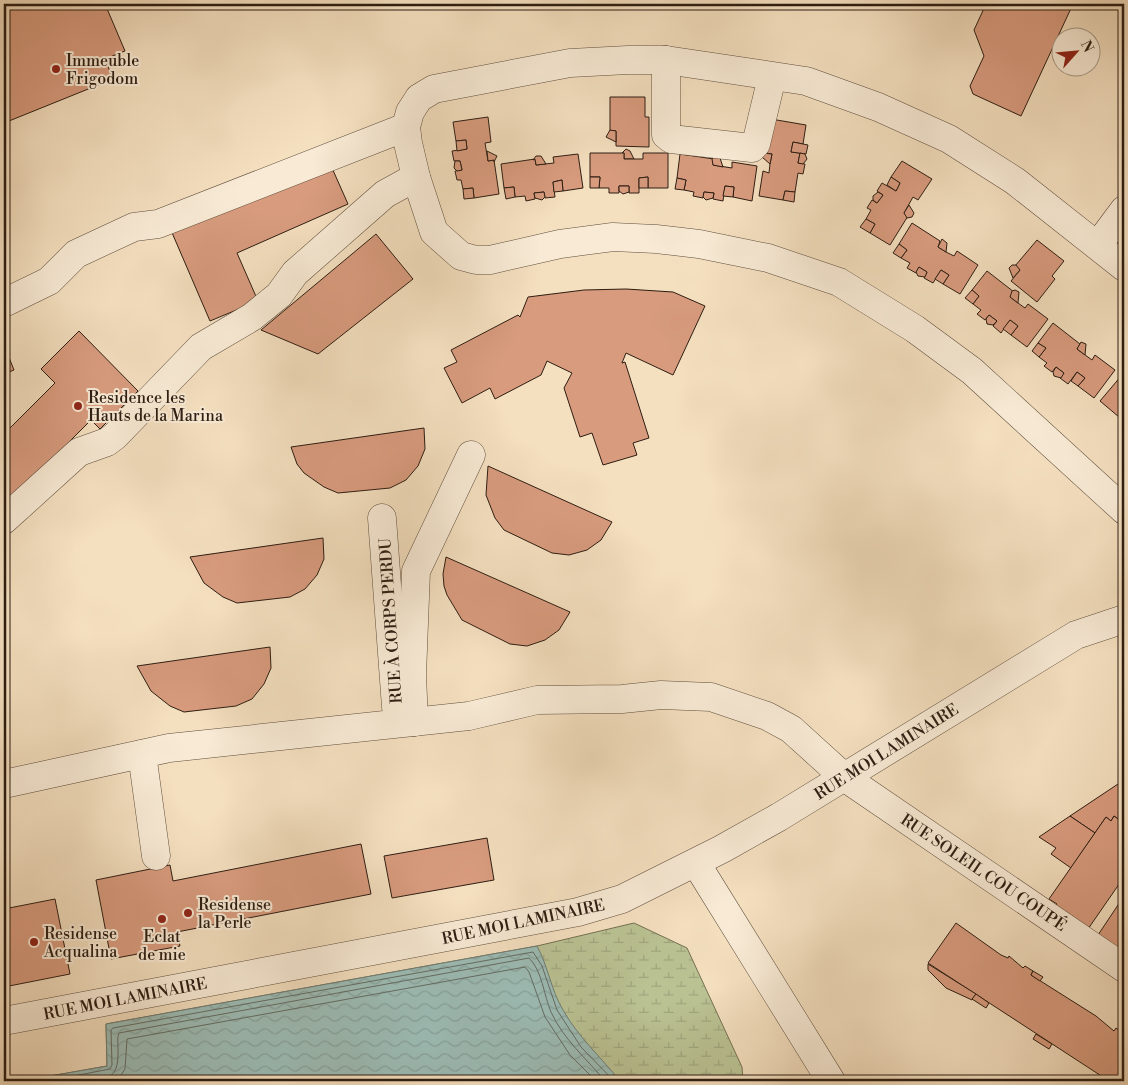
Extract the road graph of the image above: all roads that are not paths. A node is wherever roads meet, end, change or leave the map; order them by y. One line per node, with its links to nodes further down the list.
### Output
1 (666, 60): 2 (street); 2 (street); 3 (street)
2 (772, 77): 6 (street)
3 (406, 127): 4 (street); 8 (street)
4 (416, 177): 10 (street); 12 (street)
5 (1124, 210): 6 (street)
6 (1098, 246): 7 (street)
7 (1124, 267)
8 (4, 303)
9 (471, 454): 14 (street, RUE À CORPS PERDU)
10 (1124, 510)
11 (382, 518): 14 (street, RUE À CORPS PERDU)
12 (4, 520)
13 (1124, 619): 16 (street, RUE MOI LAMINAIRE)
14 (406, 723): 15 (street, RUE SOLEIL COU COUPÉ); 16 (street, RUE SOLEIL COU COUPÉ)
15 (142, 754): 17 (street, RUE SOLEIL COU COUPÉ); 18 (street)
16 (844, 777): 19 (street, RUE MOI LAMINAIRE); 20 (street, RUE SOLEIL COU COUPÉ)
17 (4, 784)
18 (156, 856)
19 (696, 863): 21 (street, RUE MOI LAMINAIRE); 22 (street)
20 (1124, 968)
21 (4, 1021)
22 (831, 1081)

